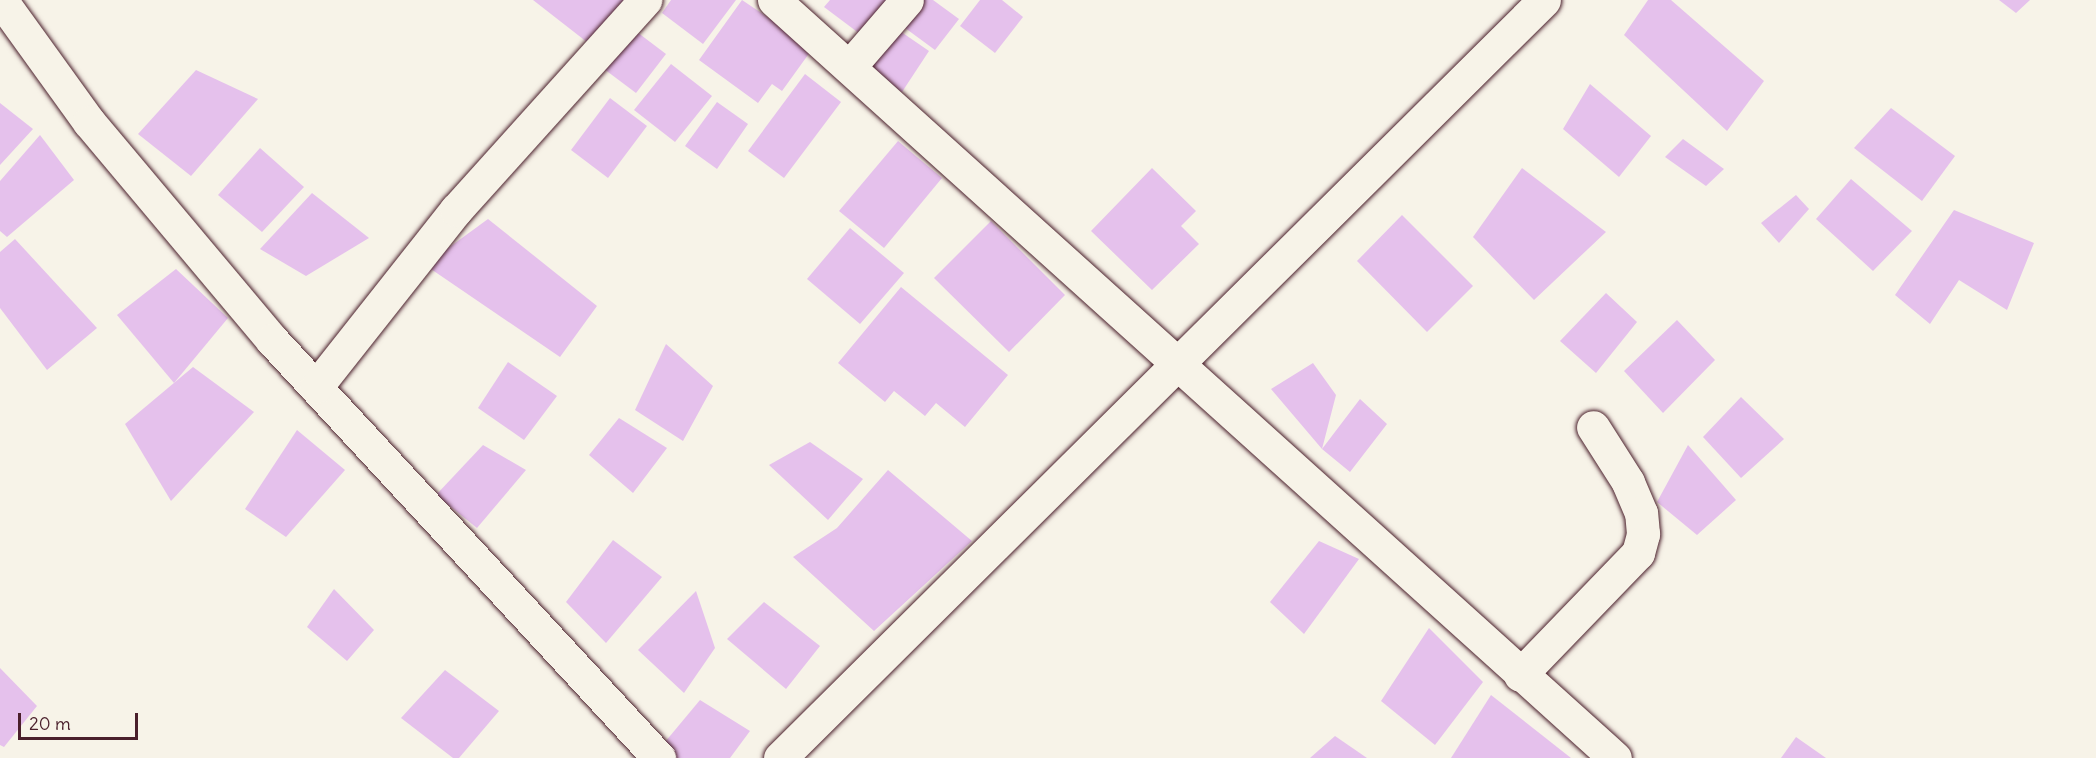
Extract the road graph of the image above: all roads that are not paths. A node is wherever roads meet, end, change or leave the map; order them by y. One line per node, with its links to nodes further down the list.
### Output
1 (1, 0): 8 (street)
2 (645, 0): 8 (street)
3 (774, 0): 6 (street)
4 (907, 0): 6 (street)
5 (1544, 0): 7 (street)
6 (850, 66): 7 (street)
7 (1181, 364): 10 (street); 12 (street)
8 (316, 387): 11 (street)
9 (1593, 427): 10 (street)
10 (1520, 675): 13 (street)
11 (659, 758)
12 (780, 758)
13 (1615, 758)

